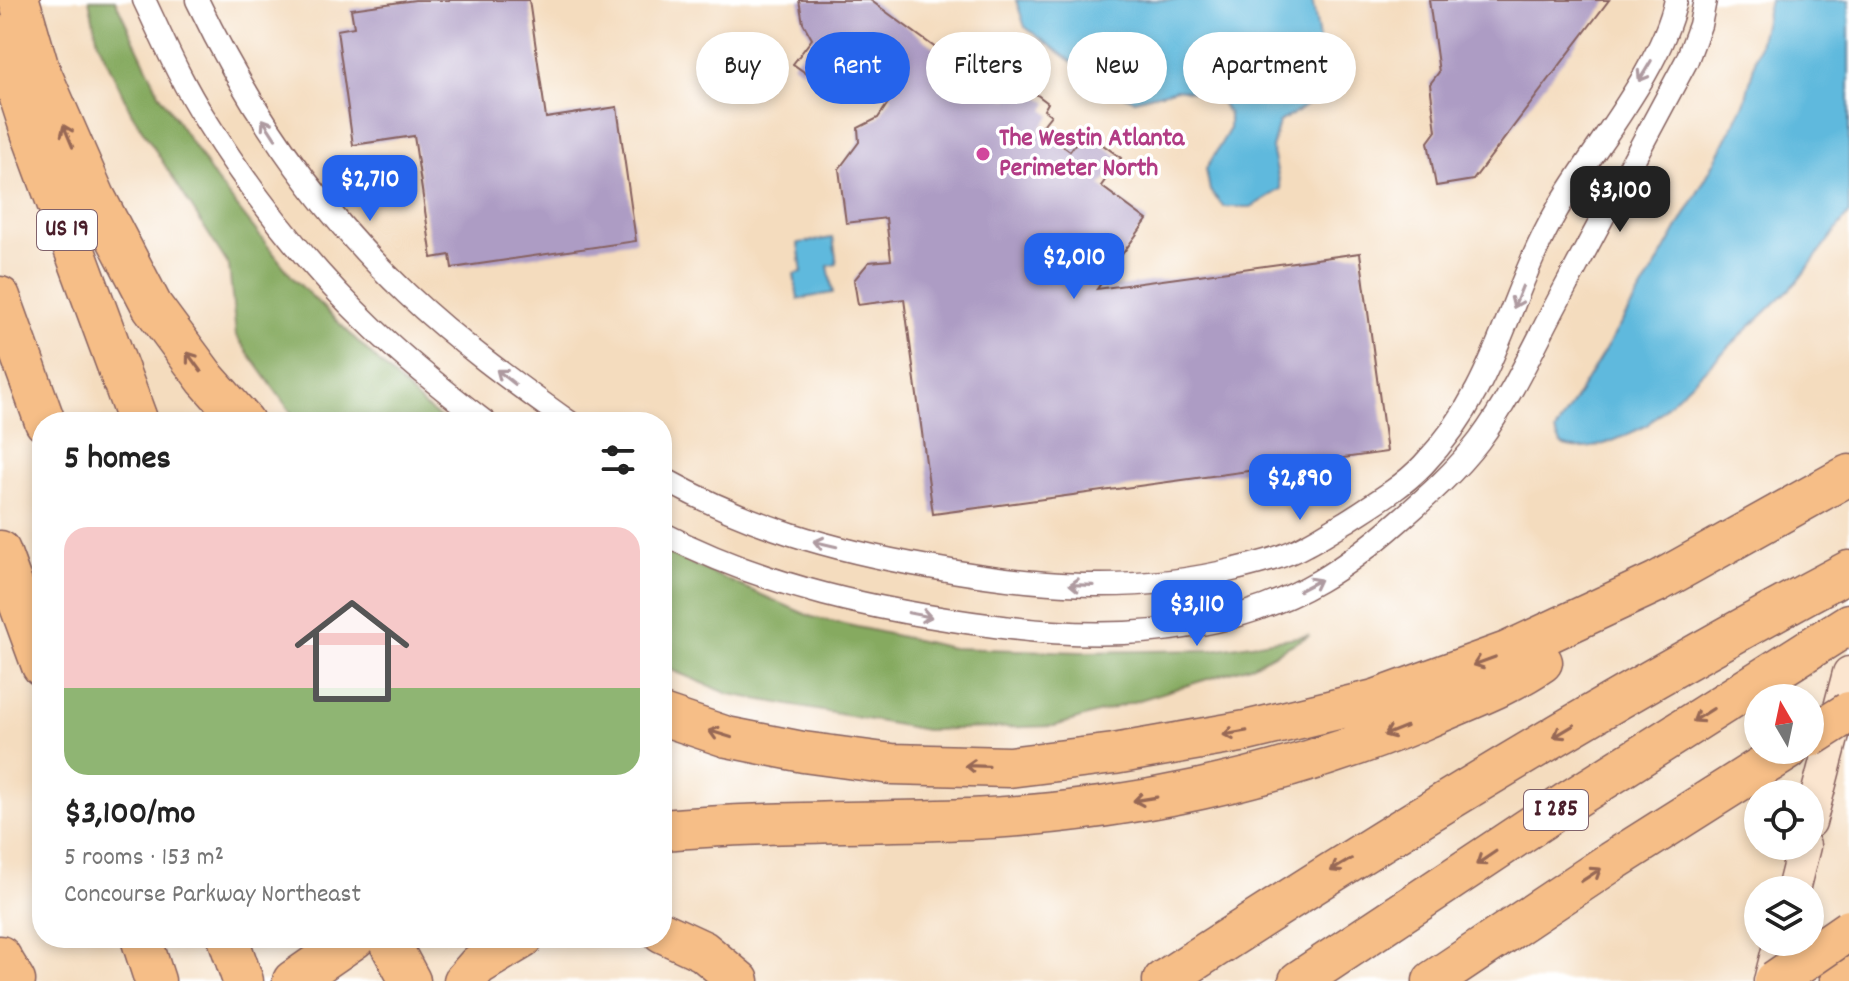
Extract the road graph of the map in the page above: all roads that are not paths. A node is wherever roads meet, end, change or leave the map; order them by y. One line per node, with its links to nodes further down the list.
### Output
1 (19, 0): 10 (highway, one-way to 1)
2 (144, 0): 11 (street)
3 (197, 0): 12 (street, one-way to 3)
4 (1676, 0): 14 (street, one-way to 14)
5 (1705, 0): 15 (street, one-way to 5)
6 (0, 36): 9 (highway, US 19)
7 (0, 297): 8 (highway)
8 (41, 412)
9 (134, 412)
10 (235, 412)
11 (472, 412)
12 (556, 412)
13 (1839, 480): 18 (highway)
14 (672, 483)
15 (672, 538)
16 (0, 551): 20 (highway)
17 (1849, 571): 46 (highway, one-way to 46)
18 (1657, 582): 23 (highway, one-way to 23); 27 (highway, one-way to 27)
19 (1833, 634): 47 (highway, I 285, one-way to 47)
20 (32, 639)
21 (1849, 673): 26 (main road)
22 (1849, 712): 24 (highway, bridge)
23 (672, 718)
24 (1824, 728)
25 (1766, 764): 48 (highway, one-way to 25)
26 (1821, 780)
27 (672, 829)
28 (1849, 905): 50 (main road)
29 (1849, 930): 49 (highway, bridge)
30 (672, 937): 45 (highway)
31 (144, 948): 41 (highway)
32 (231, 948): 42 (highway)
33 (341, 948): 43 (highway)
34 (392, 948): 39 (highway)
35 (506, 948): 44 (highway)
36 (0, 956): 40 (highway)
37 (1777, 956): 49 (main road)
38 (1849, 975): 51 (highway)
39 (409, 980)
40 (15, 981)
41 (155, 981)
42 (243, 981)
43 (293, 981)
44 (464, 981)
45 (739, 981)
46 (1163, 981)
47 (1299, 981)
48 (1433, 981)
49 (1772, 981)
50 (1830, 981)
51 (1840, 981)

